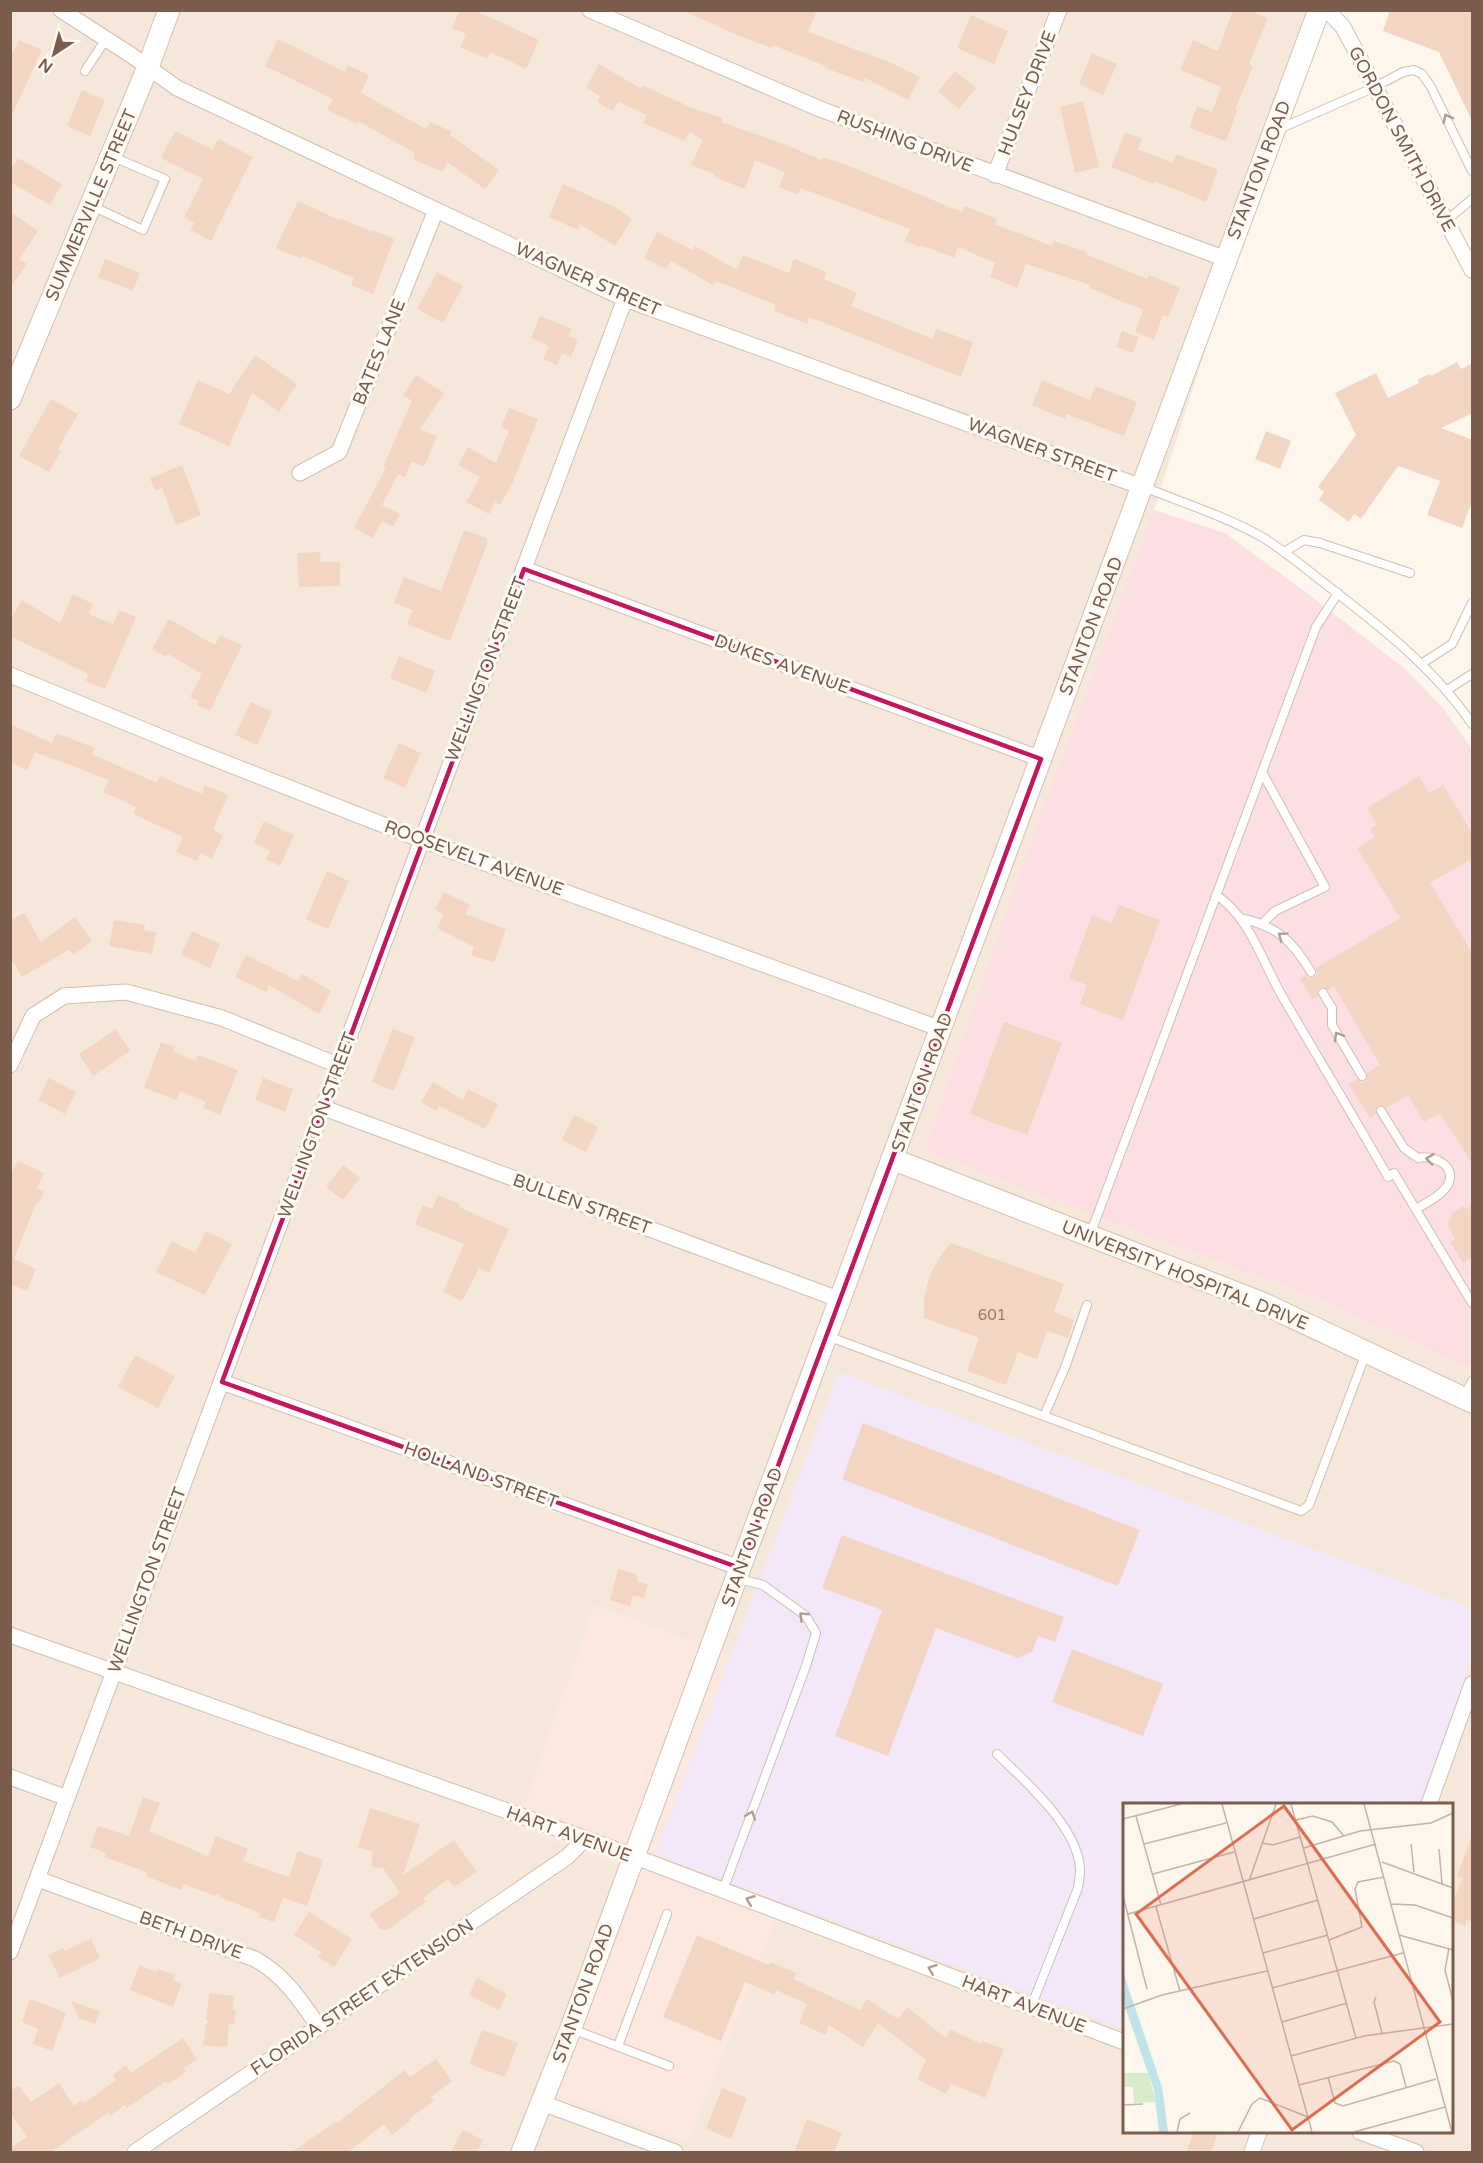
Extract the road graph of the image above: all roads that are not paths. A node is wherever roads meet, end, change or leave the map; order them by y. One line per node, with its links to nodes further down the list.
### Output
1 (61, 10): 7 (street, WAGNER STREET)
2 (169, 10): 8 (street, SUMMERVILLE STREET)
3 (590, 10): 14 (street, RUSHING DRIVE)
4 (1059, 10): 14 (street, HULSEY DRIVE)
5 (1319, 10): 11 (street, STANTON ROAD)
6 (1327, 10): 10 (street, GORDON SMITH DRIVE)
7 (106, 39): 8 (street, WAGNER STREET); 9 (lane)
8 (148, 68): 12 (street, SUMMERVILLE STREET); 17 (street, WAGNER STREET)
9 (85, 71)
10 (1375, 87): 11 (lane); 13 (lane, one-way to 10); 18 (street, GORDON SMITH DRIVE)
11 (1274, 132): 19 (street, STANTON ROAD)
12 (111, 156): 16 (street, SUMMERVILLE STREET); 16 (lane)
13 (1473, 171)
14 (995, 175): 19 (street, RUSHING DRIVE)
15 (1473, 199): 18 (lane)
16 (91, 206): 22 (street, SUMMERVILLE STREET)
17 (436, 210): 21 (street, WAGNER STREET); 23 (street, BATES LANE)
18 (1446, 221): 20 (street, GORDON SMITH DRIVE)
19 (1226, 259): 24 (street, STANTON ROAD)
20 (1470, 261)
21 (625, 299): 24 (street, WAGNER STREET); 26 (street, WELLINGTON STREET)
22 (10, 399)
23 (300, 473)
24 (1142, 487): 25 (lane); 35 (street, STANTON ROAD)
25 (1284, 552): 27 (lane); 28 (lane)
26 (524, 569): 35 (street, DUKES AVENUE); 37 (street, WELLINGTON STREET)
27 (1410, 573)
28 (1338, 593): 30 (lane); 36 (lane)
29 (1473, 603): 30 (lane)
30 (1421, 664): 33 (lane)
31 (1473, 674): 33 (lane)
32 (10, 675): 37 (street, ROOSEVELT AVENUE)
33 (1447, 690): 34 (lane)
34 (1473, 724)
35 (1041, 759): 43 (street, STANTON ROAD)
36 (1262, 772): 38 (lane); 40 (lane)
37 (422, 840): 43 (street, ROOSEVELT AVENUE); 45 (street, WELLINGTON STREET)
38 (1216, 895): 39 (lane); 51 (lane)
39 (1240, 918): 40 (lane); 50 (lane)
40 (1262, 924): 41 (lane, one-way to 40)
41 (1311, 972)
42 (1323, 993): 46 (lane, one-way to 42)
43 (941, 1029): 49 (street, STANTON ROAD)
44 (10, 1065): 45 (street)
45 (340, 1066): 47 (street, WELLINGTON STREET)
46 (1362, 1076)
47 (324, 1108): 52 (street, BULLEN STREET); 57 (street, WELLINGTON STREET)
48 (1381, 1111): 50 (lane, one-way to 48)
49 (892, 1160): 51 (street, UNIVERSITY HOSPITAL DRIVE); 52 (street, STANTON ROAD)
50 (1416, 1209): 53 (lane)
51 (1089, 1236): 56 (street, UNIVERSITY HOSPITAL DRIVE)
52 (841, 1300): 55 (street, STANTON ROAD)
53 (1473, 1303)
54 (1087, 1305): 59 (lane)
55 (827, 1336): 59 (lane); 60 (street, STANTON ROAD)
56 (1366, 1352): 58 (street, UNIVERSITY HOSPITAL DRIVE); 59 (lane)
57 (222, 1382): 60 (street, HOLLAND STREET); 62 (street, WELLINGTON STREET)
58 (1469, 1394)
59 (1044, 1416)
60 (738, 1573): 69 (street, STANTON ROAD); 71 (lane, one-way to 60)
61 (10, 1635): 62 (street, HART AVENUE)
62 (113, 1672): 66 (street, WELLINGTON STREET); 68 (street, HART AVENUE)
63 (1473, 1684): 67 (street)
64 (997, 1754): 74 (lane)
65 (10, 1777): 66 (street)
66 (67, 1798): 70 (street, WELLINGTON STREET)
67 (1429, 1803)
68 (585, 1839): 69 (street, HART AVENUE); 75 (street, FLORIDA STREET EXTENSION)
69 (633, 1857): 71 (street, HART AVENUE); 76 (street, STANTON ROAD)
70 (38, 1879): 73 (street, WELLINGTON STREET); 75 (street, BETH DRIVE)
71 (723, 1890): 74 (street, HART AVENUE, one-way to 71)
72 (667, 1914): 78 (lane)
73 (10, 1952)
74 (1031, 2007): 77 (street, HART AVENUE)
75 (319, 2028): 83 (street, FLORIDA STREET EXTENSION)
76 (571, 2028): 78 (lane); 80 (street, STANTON ROAD)
77 (1123, 2041)
78 (618, 2046): 79 (lane)
79 (669, 2066)
80 (542, 2103): 84 (street, STANTON ROAD); 85 (street)
81 (1259, 2133): 86 (street)
82 (1363, 2133): 87 (street)
83 (135, 2152)
84 (522, 2152)
85 (675, 2152)
86 (1252, 2152)
87 (1416, 2152)

